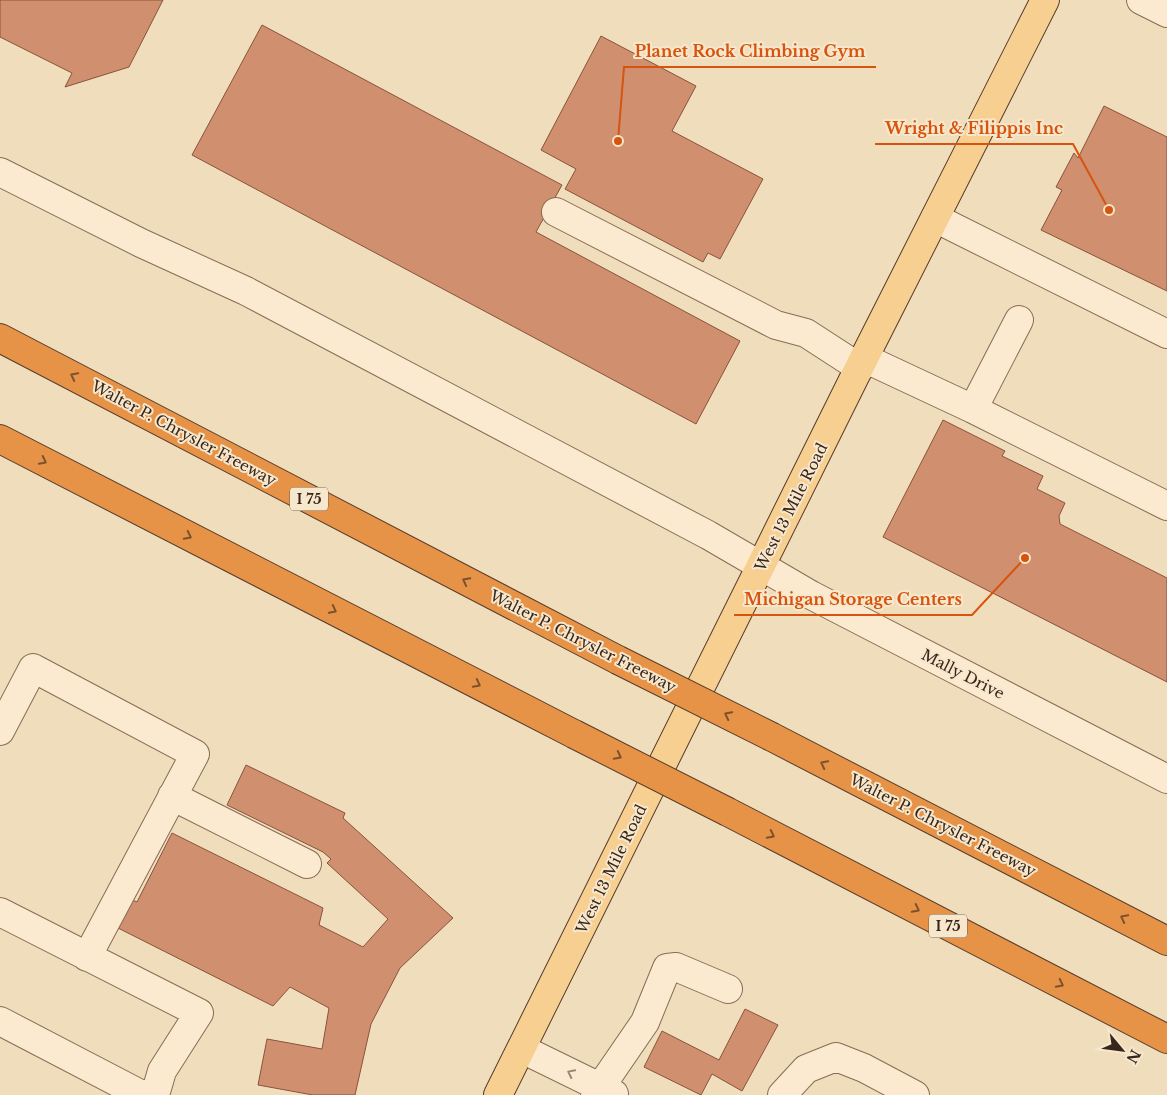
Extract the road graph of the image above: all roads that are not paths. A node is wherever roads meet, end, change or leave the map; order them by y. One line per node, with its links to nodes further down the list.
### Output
1 (1046, 0): 6 (main road, West 13 Mile Road)
2 (1141, 0): 3 (street)
3 (1167, 13)
4 (0, 172): 14 (street, Mally Drive)
5 (556, 212): 10 (street)
6 (935, 218): 8 (street); 10 (main road, West 13 Mile Road)
7 (1019, 320): 11 (street)
8 (1167, 334)
9 (0, 338): 20 (highway, Walter P. Chrysler Freeway / I 75, one-way to 9, bridge)
10 (862, 363): 11 (street); 14 (main road, West 13 Mile Road)
11 (973, 410): 13 (street)
12 (0, 439): 24 (highway, I 75, one-way to 24, bridge)
13 (1167, 506)
14 (760, 568): 16 (street, Mally Drive); 25 (main road, West 13 Mile Road)
15 (0, 731): 17 (street)
16 (1167, 778)
17 (172, 796): 18 (street); 21 (street)
18 (307, 864)
19 (0, 912): 21 (street)
20 (1167, 940)
21 (87, 957): 29 (street)
22 (728, 989): 26 (street)
23 (0, 1021): 28 (street)
24 (1167, 1039)
25 (522, 1049): 26 (street, one-way to 25); 27 (main road, West 13 Mile Road)
26 (603, 1092)
27 (503, 1094)
28 (142, 1095)
29 (155, 1095)
30 (782, 1095): 31 (street)
31 (915, 1095)

